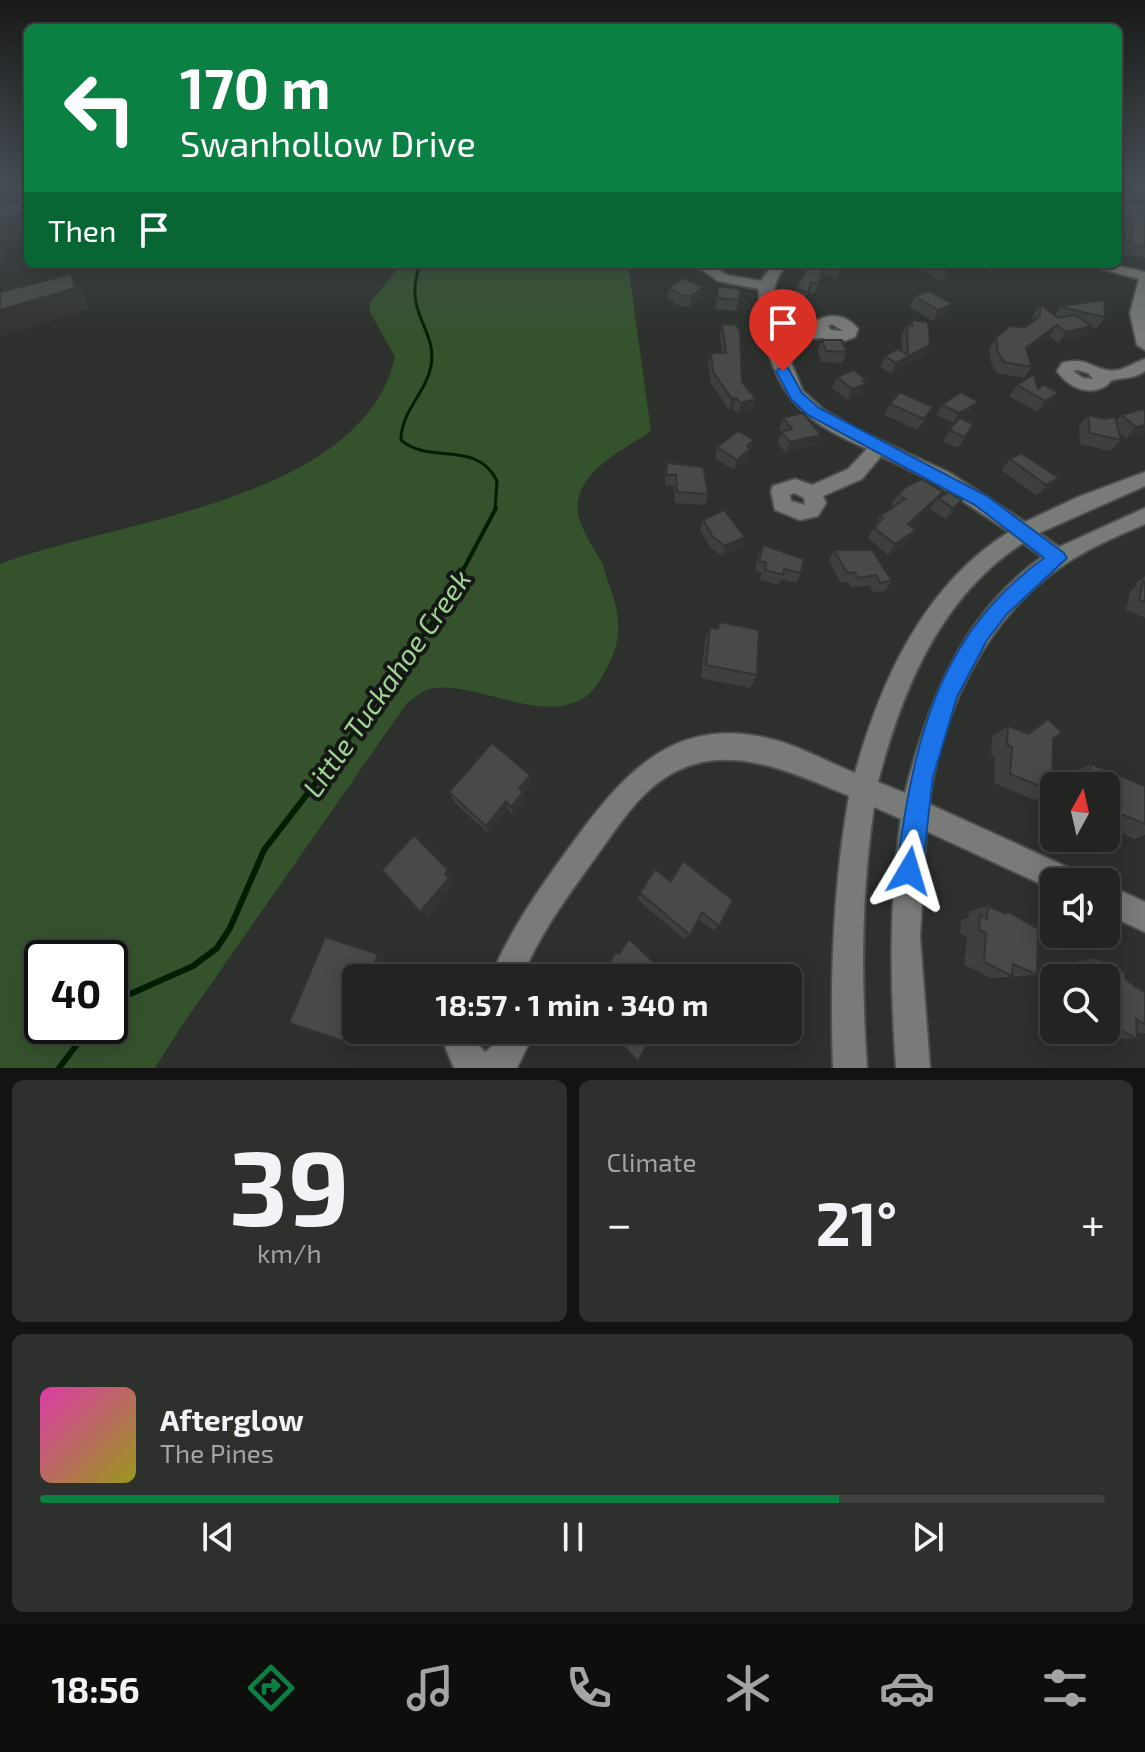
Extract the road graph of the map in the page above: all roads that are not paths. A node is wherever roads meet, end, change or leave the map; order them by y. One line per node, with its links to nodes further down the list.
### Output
1 (705, 268): 5 (street)
2 (778, 268): 5 (street)
3 (1106, 268): 4 (street)
4 (1145, 278): 8 (street)
5 (767, 286): 7 (street)
6 (825, 333): 7 (street)
7 (775, 335): 11 (street)
8 (1145, 345)
9 (1145, 364): 10 (street)
10 (1100, 376)
11 (880, 446): 13 (street); 15 (street)
12 (1145, 479): 15 (street)
13 (812, 493)
14 (1145, 516): 16 (street)
15 (1024, 533): 16 (street); 17 (street)
16 (1058, 558): 18 (street)
17 (865, 789): 18 (street); 22 (street); 26 (street)
18 (917, 813): 19 (street); 27 (street)
19 (1040, 869)
20 (1120, 905): 21 (street)
21 (1145, 917)
22 (512, 964)
23 (461, 1044): 25 (street)
24 (512, 1044): 25 (street)
25 (485, 1068)
26 (850, 1068)
27 (913, 1068)

